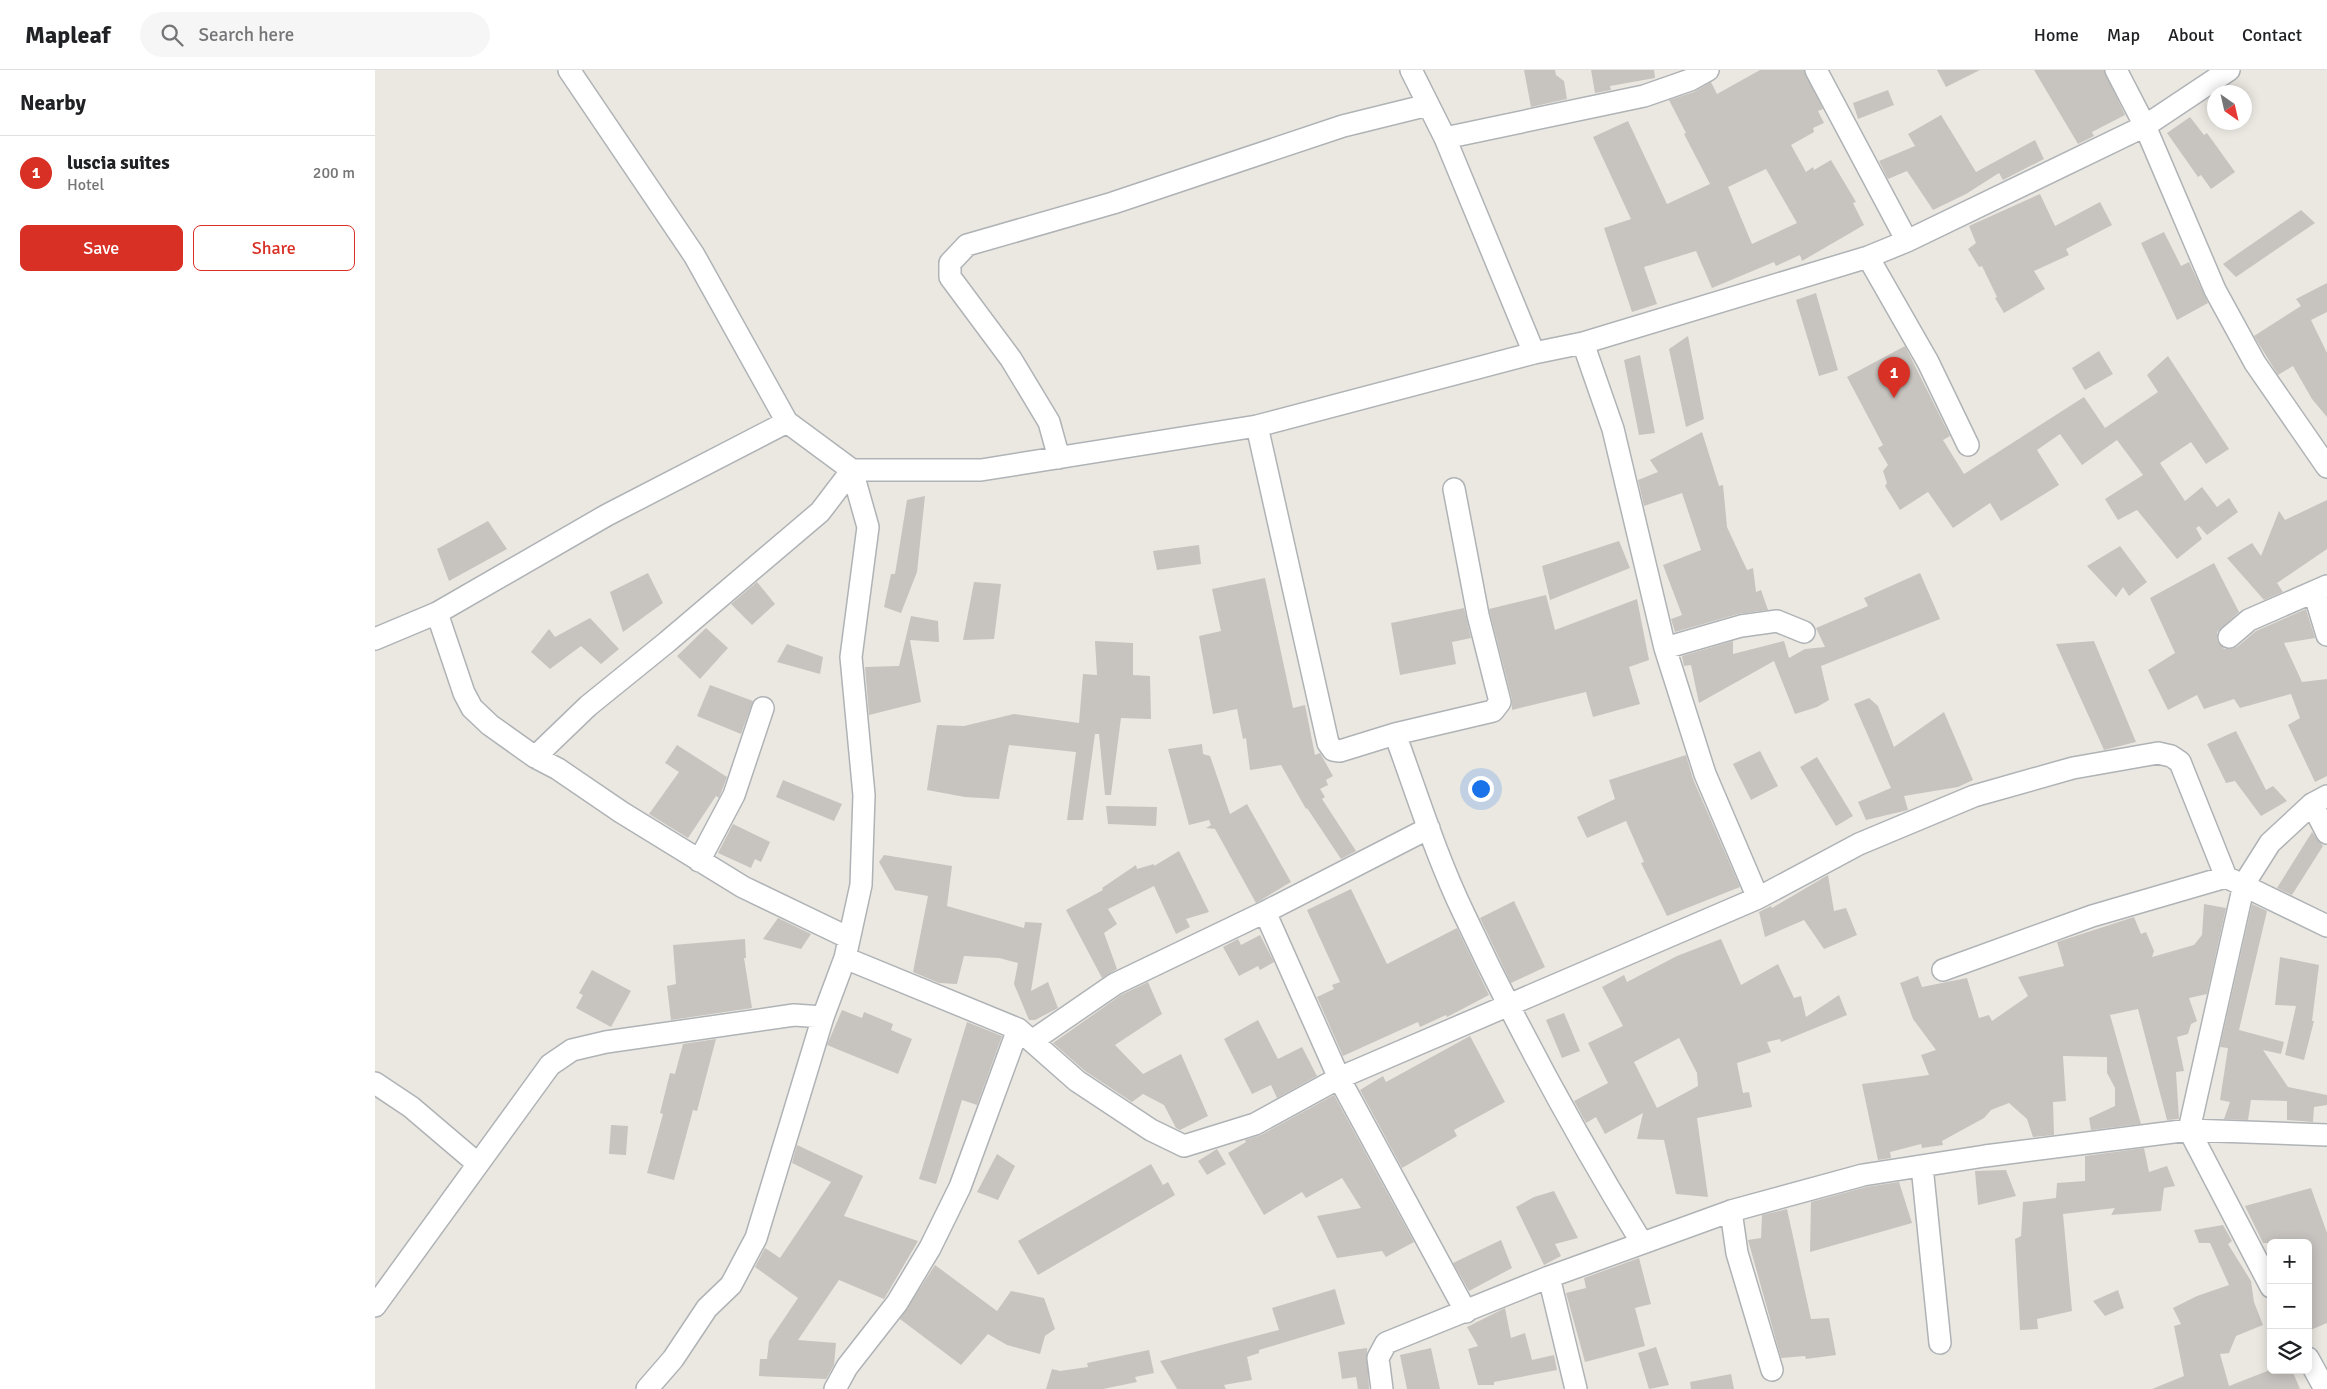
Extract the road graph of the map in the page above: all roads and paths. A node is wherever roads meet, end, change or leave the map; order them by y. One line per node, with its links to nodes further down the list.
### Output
1 (569, 70): 14 (street)
2 (1411, 70): 7 (street)
3 (1708, 70): 9 (street)
4 (1816, 70): 10 (street)
5 (2116, 70): 8 (street)
6 (2229, 70): 8 (street)
7 (1428, 105): 9 (street); 17 (street)
8 (2145, 126): 10 (street); 18 (street)
9 (1445, 138): 13 (street)
10 (1907, 241): 11 (street)
11 (1868, 257): 12 (street); 16 (street)
12 (1583, 343): 13 (street); 27 (street)
13 (1534, 353): 15 (street)
14 (787, 422): 19 (street); 22 (street)
15 (1257, 426): 17 (street); 29 (street)
16 (1969, 445)
17 (1059, 458): 19 (street)
18 (2327, 467)
19 (852, 470): 30 (street); 39 (street)
20 (1454, 489): 29 (street)
21 (2321, 589): 24 (street); 25 (street)
22 (437, 613): 26 (street); 30 (street)
23 (1804, 632): 27 (street)
24 (2327, 635)
25 (2229, 637)
26 (375, 639)
27 (1665, 648): 36 (street)
28 (763, 708): 34 (street)
29 (1395, 734): 32 (street)
30 (535, 757): 34 (street)
31 (2319, 800): 33 (street); 35 (street)
32 (1429, 828): 37 (street); 41 (street)
33 (2327, 833)
34 (699, 861): 39 (street)
35 (2235, 880): 36 (street); 38 (street); 40 (street); 46 (street)
36 (1758, 898): 41 (street)
37 (1265, 912): 43 (street); 44 (street)
38 (2327, 926)
39 (847, 948): 42 (street); 43 (street)
40 (1943, 970)
41 (1509, 1004): 44 (street); 51 (street)
42 (823, 1017): 48 (street); 59 (street)
43 (1025, 1036): 44 (street); 60 (street)
44 (1339, 1078): 55 (street)
45 (375, 1083): 48 (street)
46 (2189, 1130): 47 (street); 49 (street); 53 (street)
47 (2327, 1136)
48 (478, 1164): 54 (street)
49 (1922, 1166): 50 (street); 56 (street)
50 (1731, 1211): 51 (street); 58 (street)
51 (1642, 1243): 52 (street)
52 (1549, 1277): 55 (street); 62 (street)
53 (2269, 1284)
54 (375, 1306)
55 (1466, 1312): 61 (street)
56 (1939, 1343)
57 (2312, 1365): 63 (street)
58 (1773, 1370)
59 (647, 1389)
60 (835, 1389)
61 (1382, 1389)
62 (1576, 1389)
63 (2325, 1389)

